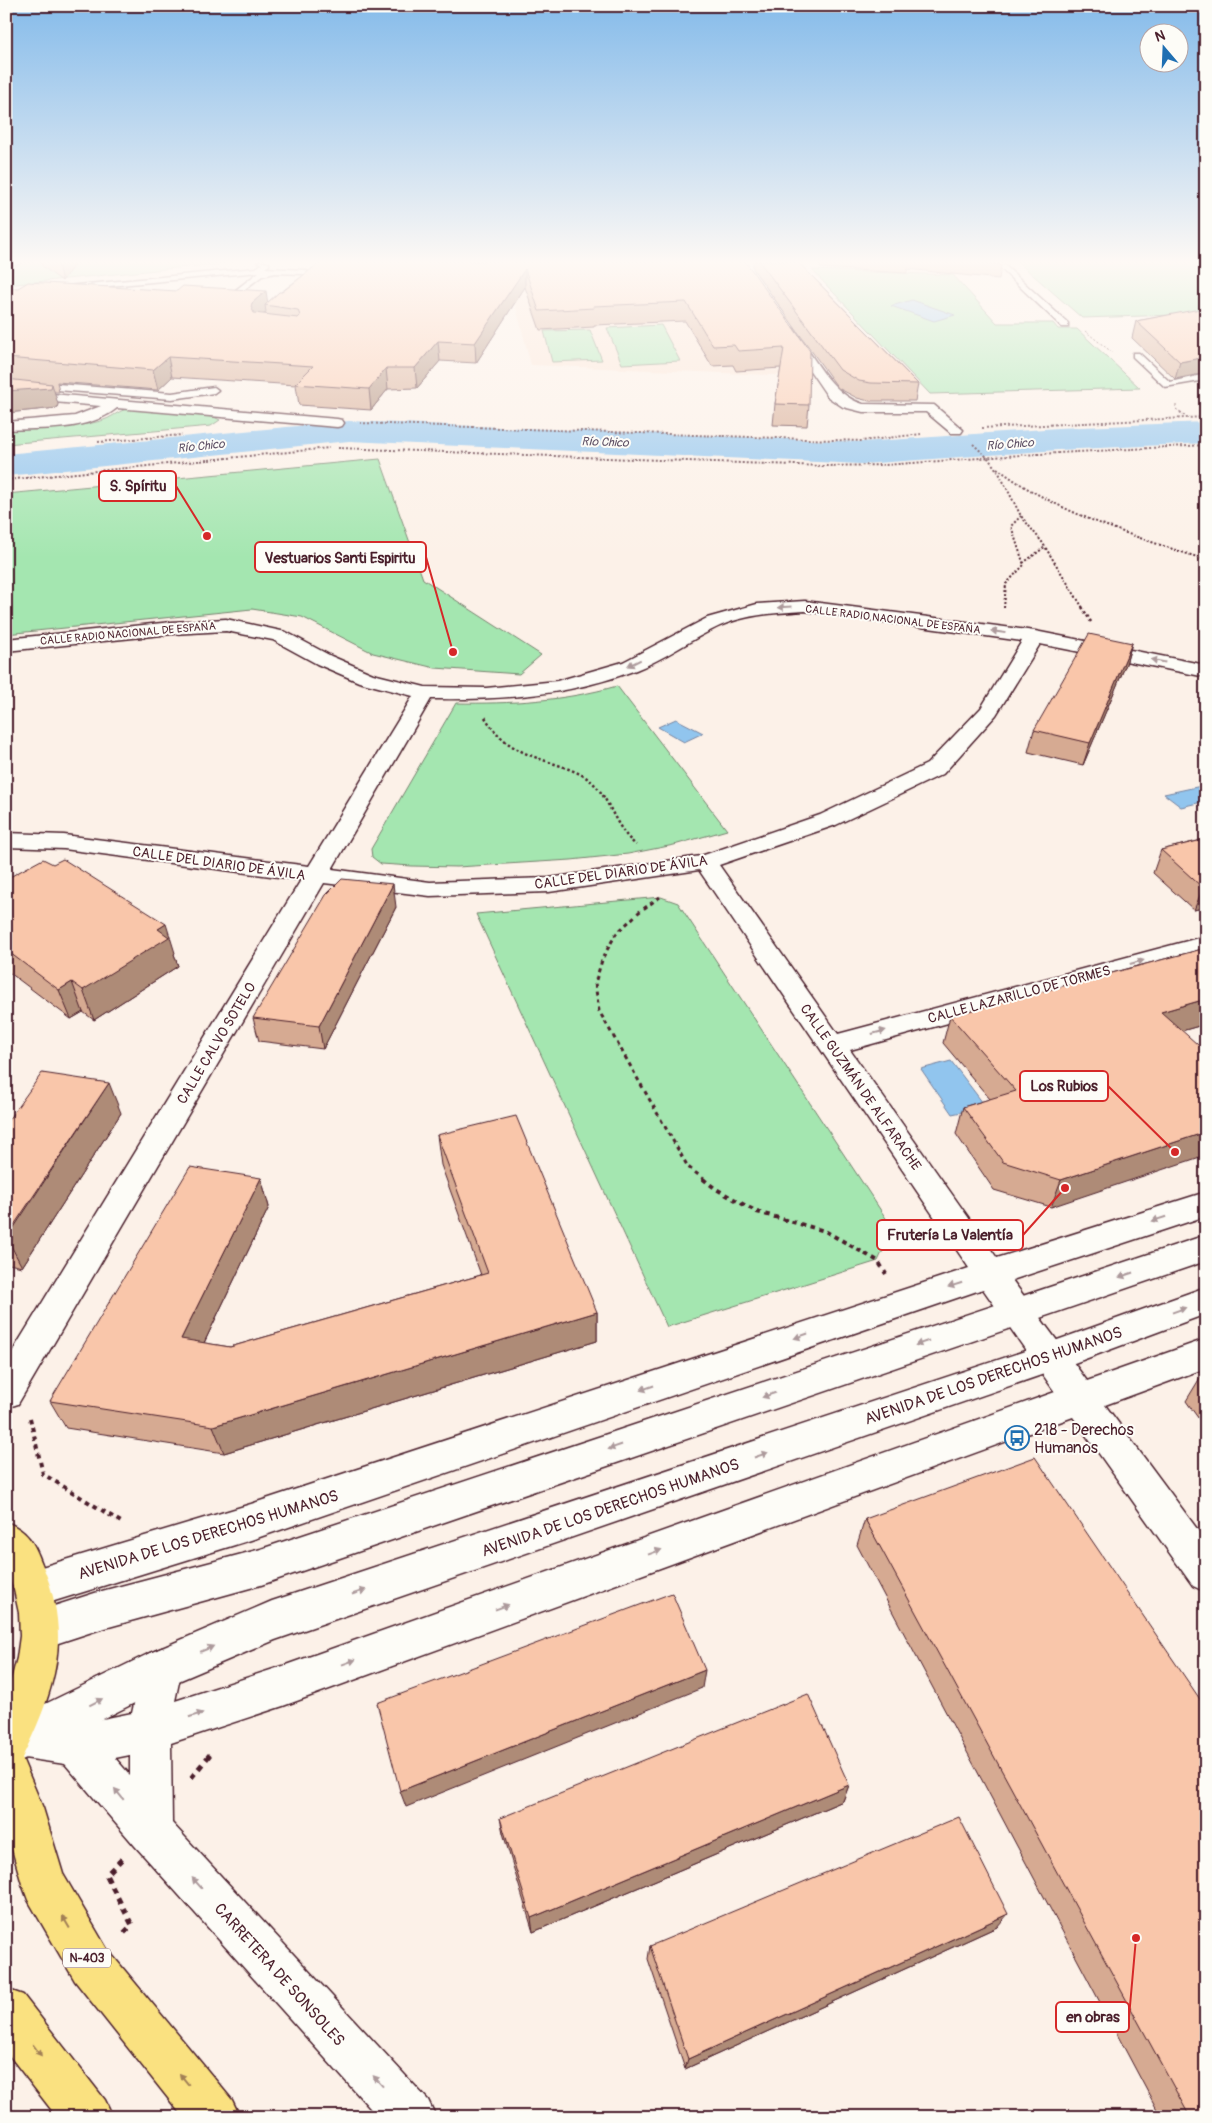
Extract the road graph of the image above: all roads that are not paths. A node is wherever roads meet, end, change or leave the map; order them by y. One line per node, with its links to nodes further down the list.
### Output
1 (808, 360): 10 (street)
2 (1141, 360): 3 (lane)
3 (1206, 377)
4 (6, 383): 5 (lane)
5 (214, 390)
6 (6, 394): 7 (street)
7 (114, 404): 8 (street); 9 (street)
8 (337, 423)
9 (6, 426)
10 (956, 430)
11 (1036, 637): 13 (street, CALLE RADIO NACIONAL DE ESPAÑA, one-way to 11); 14 (street, CALLE RADIO NACIONAL DE ESPAÑA, one-way to 14); 16 (street, CALLE DEL DIARIO DE ÁVILA)
12 (6, 645): 14 (street, CALLE RADIO NACIONAL DE ESPAÑA)
13 (1206, 671)
14 (425, 693): 17 (street, CALLE CALVO SOTELO)
15 (6, 840): 17 (street, CALLE DEL DIARIO DE ÁVILA)
16 (705, 862): 17 (street, CALLE DEL DIARIO DE ÁVILA); 19 (street, CALLE GUZMÁN DE ALFARACHE)
17 (317, 875): 27 (street, CALLE CALVO SOTELO)
18 (1206, 944): 19 (street, CALLE LAZARILLO DE TORMES, one-way to 18)
19 (832, 1045): 22 (street, CALLE GUZMÁN DE ALFARACHE)
20 (1206, 1204): 22 (street, AVENIDA DE LOS DERECHOS HUMANOS, one-way to 22)
21 (1206, 1248): 24 (street, one-way to 24)
22 (991, 1274): 24 (street, CALLE GUZMÁN DE ALFARACHE); 31 (street, AVENIDA DE LOS DERECHOS HUMANOS, one-way to 31)
23 (1206, 1300): 26 (street, AVENIDA DE LOS DERECHOS HUMANOS, one-way to 23)
24 (1017, 1312): 26 (street, CALLE GUZMÁN DE ALFARACHE); 32 (street, one-way to 32)
25 (1206, 1353): 28 (street)
26 (1050, 1357): 28 (street, CALLE GUZMÁN DE ALFARACHE); 33 (street, AVENIDA DE LOS DERECHOS HUMANOS, one-way to 26)
27 (6, 1393)
28 (1078, 1398): 30 (street, CALLE GUZMÁN DE ALFARACHE); 34 (street, one-way to 28)
29 (6, 1540): 31 (highway)
30 (1206, 1573)
31 (34, 1588): 32 (highway)
32 (40, 1629): 35 (highway)
33 (162, 1668): 34 (street); 35 (street, AVENIDA DE LOS DERECHOS HUMANOS, one-way to 33)
34 (149, 1730): 35 (street); 36 (street)
35 (28, 1738): 36 (street, CARRETERA DE SONSOLES, one-way to 35); 39 (highway, N-403, one-way to 35)
36 (150, 1831): 40 (street, CARRETERA DE SONSOLES, one-way to 36)
37 (6, 2012): 38 (highway, one-way to 38)
38 (88, 2117)
39 (215, 2117)
40 (411, 2117)

